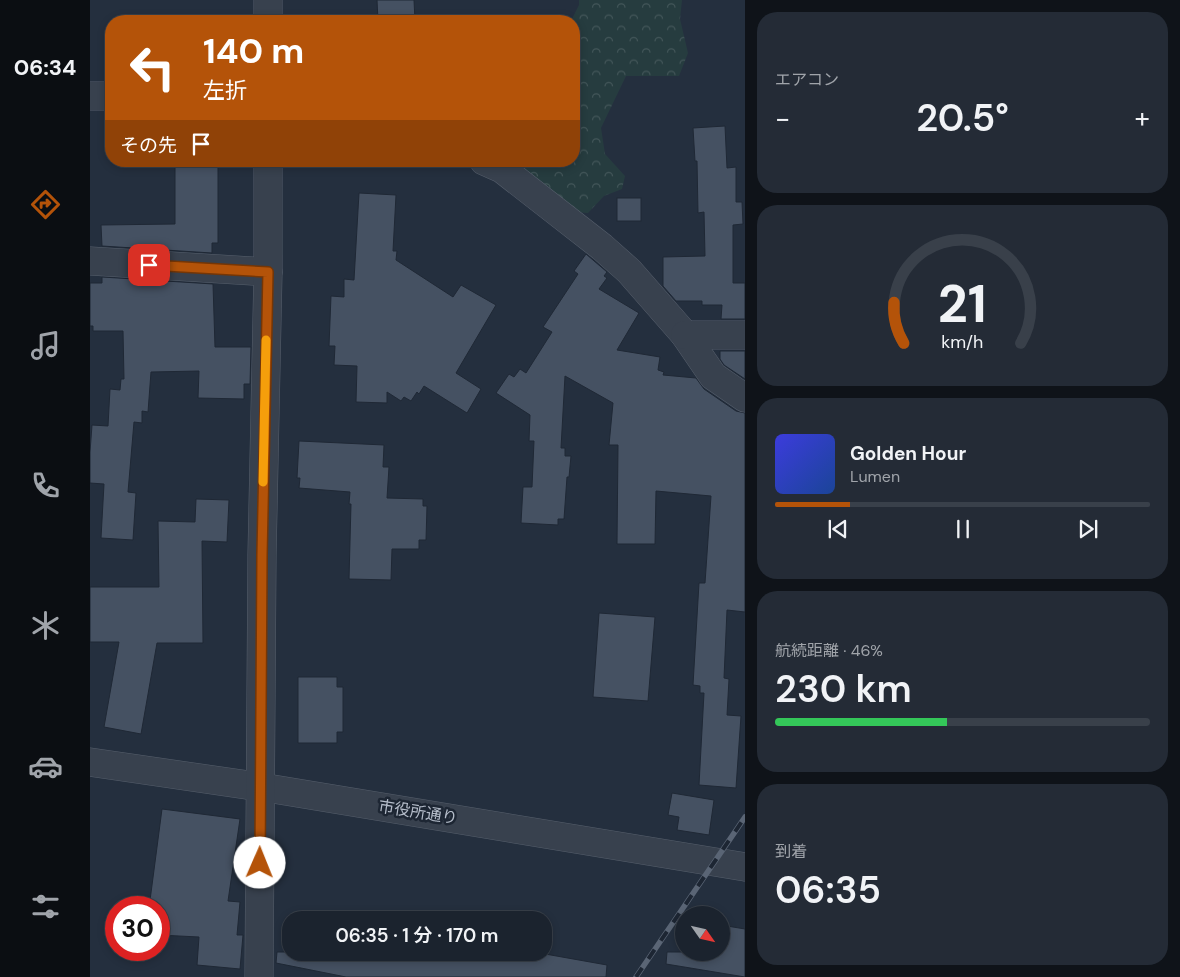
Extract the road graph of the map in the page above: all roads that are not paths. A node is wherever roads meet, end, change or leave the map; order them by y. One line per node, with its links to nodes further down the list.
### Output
1 (268, 0): 2 (street)
2 (268, 15)
3 (90, 96): 4 (street)
4 (105, 96)
5 (268, 167): 8 (street)
6 (498, 167): 9 (street)
7 (90, 261): 8 (street)
8 (268, 272): 13 (street)
9 (685, 335): 10 (street); 11 (street)
10 (745, 336)
11 (745, 398)
12 (90, 762): 13 (street, 市役所通り)
13 (261, 787): 14 (street, 市役所通り); 15 (street)
14 (745, 867)
15 (259, 977)

